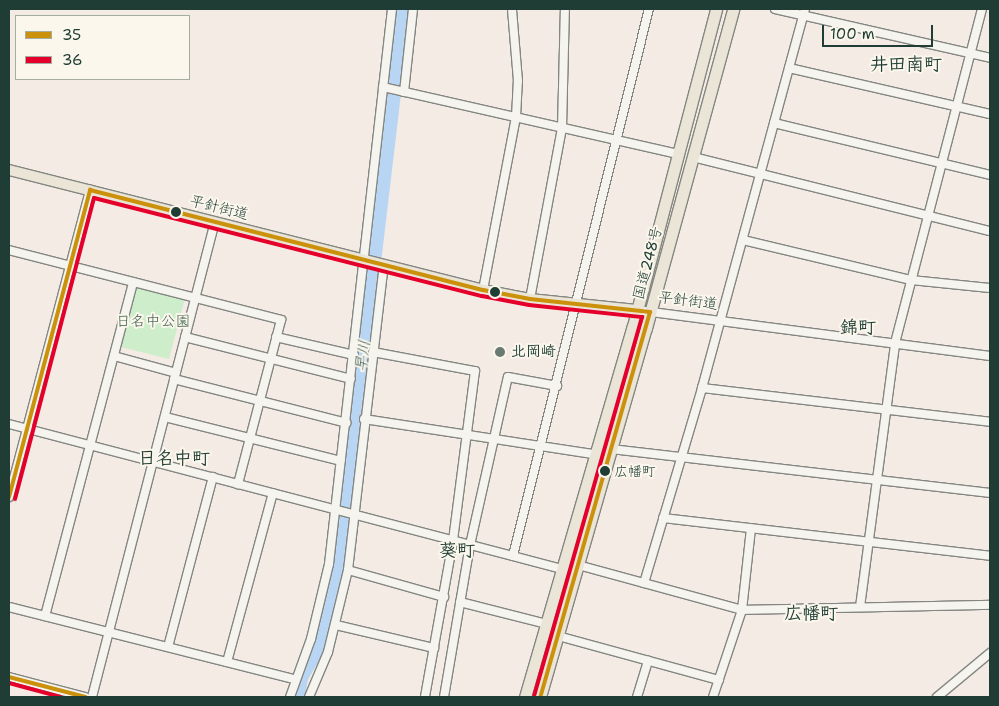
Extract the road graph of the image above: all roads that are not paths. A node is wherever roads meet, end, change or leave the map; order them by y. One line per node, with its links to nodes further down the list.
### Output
1 (392, 9): 14 (street)
2 (413, 9): 15 (street)
3 (512, 9): 18 (street)
4 (564, 9): 20 (street)
5 (649, 9): 21 (street)
6 (716, 9): 22 (highway, 国道248号)
7 (733, 9): 23 (highway, 国道248号)
8 (775, 9): 10 (street)
9 (982, 9): 11 (street)
10 (804, 12): 11 (street); 13 (street)
11 (970, 54): 12 (street); 16 (street)
12 (990, 58)
13 (789, 68): 16 (street); 19 (street)
14 (383, 87): 15 (street); 34 (street)
15 (404, 92): 18 (street)
16 (956, 106): 17 (street); 24 (street)
17 (990, 114)
18 (516, 117): 20 (street); 40 (street)
19 (774, 124): 24 (street); 26 (street)
20 (562, 128): 21 (street); 42 (street)
21 (615, 140): 22 (street); 43 (street)
22 (679, 154): 44 (highway, 国道248号)
23 (693, 157): 26 (street); 45 (highway, 国道248号)
24 (941, 164): 27 (street); 29 (street)
25 (9, 170): 28 (main road, 平針街道)
26 (760, 174): 29 (street); 32 (street)
27 (990, 175)
28 (90, 190): 30 (main road, 平針街道); 36 (street)
29 (928, 217): 31 (street); 37 (street)
30 (215, 222): 34 (main road, 平針街道); 41 (street)
31 (990, 231)
32 (743, 240): 37 (street); 46 (street)
33 (9, 250): 36 (street)
34 (363, 260): 35 (main road, 平針街道); 51 (street)
35 (384, 265): 40 (main road, 平針街道); 50 (street)
36 (70, 266): 38 (street); 66 (street)
37 (911, 280): 39 (street); 49 (street)
38 (133, 282): 41 (street); 52 (street)
39 (990, 288)
40 (484, 290): 42 (main road, 平針街道)
41 (195, 298): 47 (street); 48 (street)
42 (530, 299): 43 (main road, 平針街道)
43 (576, 303): 44 (main road, 平針街道); 57 (street)
44 (636, 310): 45 (street, 平針街道); 73 (highway, 国道248号)
45 (650, 312): 46 (street, 平針街道); 72 (highway, 国道248号)
46 (722, 320): 49 (street, 平針街道); 58 (street)
47 (185, 337): 54 (street); 55 (street)
48 (276, 337): 51 (street); 54 (street)
49 (895, 344): 53 (street, 平針街道); 60 (street)
50 (373, 352): 62 (street); 67 (street)
51 (354, 355): 56 (street)
52 (114, 356): 55 (street); 70 (street)
53 (990, 356)
54 (271, 359): 56 (street); 59 (street)
55 (175, 376): 59 (street); 61 (street)
56 (351, 379): 64 (street)
57 (557, 386): 69 (street); 71 (street)
58 (702, 388): 60 (street); 74 (street)
59 (260, 401): 64 (street); 68 (street)
60 (886, 410): 63 (street); 78 (street)
61 (165, 417): 68 (street); 76 (street)
62 (364, 419): 67 (street); 84 (street)
63 (990, 422)
64 (346, 423): 75 (street)
65 (9, 424): 66 (street)
66 (27, 428): 70 (street); 82 (street)
67 (466, 434): 69 (street); 87 (street)
68 (250, 438): 75 (street); 79 (street)
69 (495, 439): 71 (street); 89 (street)
70 (91, 445): 76 (street); 102 (street)
71 (542, 446): 73 (street); 90 (street)
72 (611, 449): 74 (street); 92 (highway, 国道248号)
73 (594, 454): 93 (highway, 国道248号)
74 (681, 458): 78 (street); 85 (street)
75 (341, 461): 83 (street)
76 (153, 462): 77 (street); 105 (street)
77 (213, 477): 79 (street); 107 (street)
78 (877, 480): 81 (street); 88 (street)
79 (238, 484): 80 (street)
80 (273, 493): 83 (street); 111 (street)
81 (990, 493)
82 (9, 497)
83 (335, 509): 84 (street); 113 (street)
84 (354, 514): 87 (street); 94 (street)
85 (663, 518): 86 (street); 95 (street)
86 (751, 528): 88 (street); 101 (street)
87 (453, 540): 89 (street); 96 (street)
88 (869, 542): 91 (street); 100 (street)
89 (470, 545): 90 (street); 97 (street)
90 (513, 556): 93 (street)
91 (990, 556)
92 (578, 565): 95 (street); 106 (highway, 国道248号)
93 (562, 569): 103 (highway, 国道248号)
94 (348, 570): 96 (street); 104 (street)
95 (644, 583): 101 (street)
96 (444, 597): 108 (street)
97 (460, 602): 103 (street); 120 (street)
98 (990, 605): 100 (street)
99 (9, 606): 102 (street)
100 (860, 607): 101 (street)
101 (742, 610): 114 (street)
102 (45, 616): 105 (street)
103 (546, 624): 121 (highway, 国道248号)
104 (336, 625): 108 (street); 118 (street)
105 (109, 632): 107 (street); 116 (street)
106 (558, 636): 110 (street); 122 (highway, 国道248号)
107 (168, 647): 111 (street)
108 (434, 648): 119 (street)
109 (990, 654): 125 (street)
110 (648, 661): 114 (street); 123 (street)
111 (227, 662): 113 (street)
112 (9, 677): 115 (street)
113 (294, 679): 117 (street)
114 (720, 680): 124 (street)
115 (85, 697)
116 (92, 697)
117 (290, 697)
118 (309, 697)
119 (425, 697)
120 (444, 697)
121 (525, 697)
122 (540, 697)
123 (637, 697)
124 (714, 697)
125 (937, 697)

